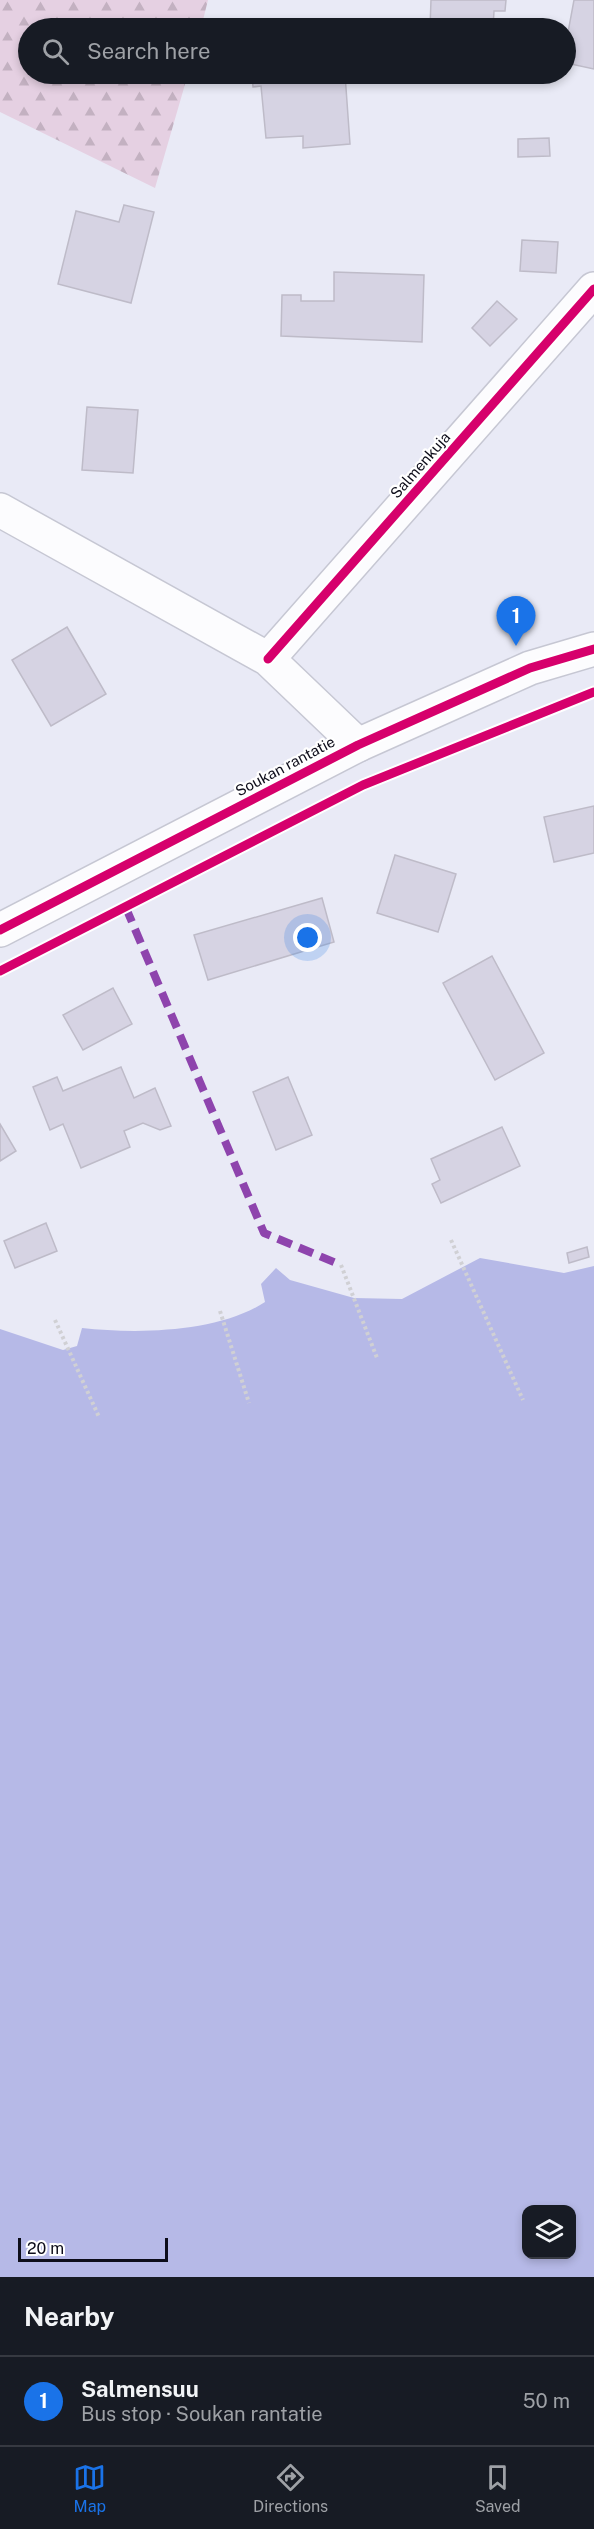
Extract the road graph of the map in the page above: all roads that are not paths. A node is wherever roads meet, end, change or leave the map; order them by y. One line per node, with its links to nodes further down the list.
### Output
1 (594, 289): 4 (street, Salmenkuja)
2 (0, 510): 4 (street)
3 (594, 649): 5 (street, Soukan rantatie)
4 (268, 659): 5 (street)
5 (358, 745): 6 (street, Soukan rantatie)
6 (0, 930)

